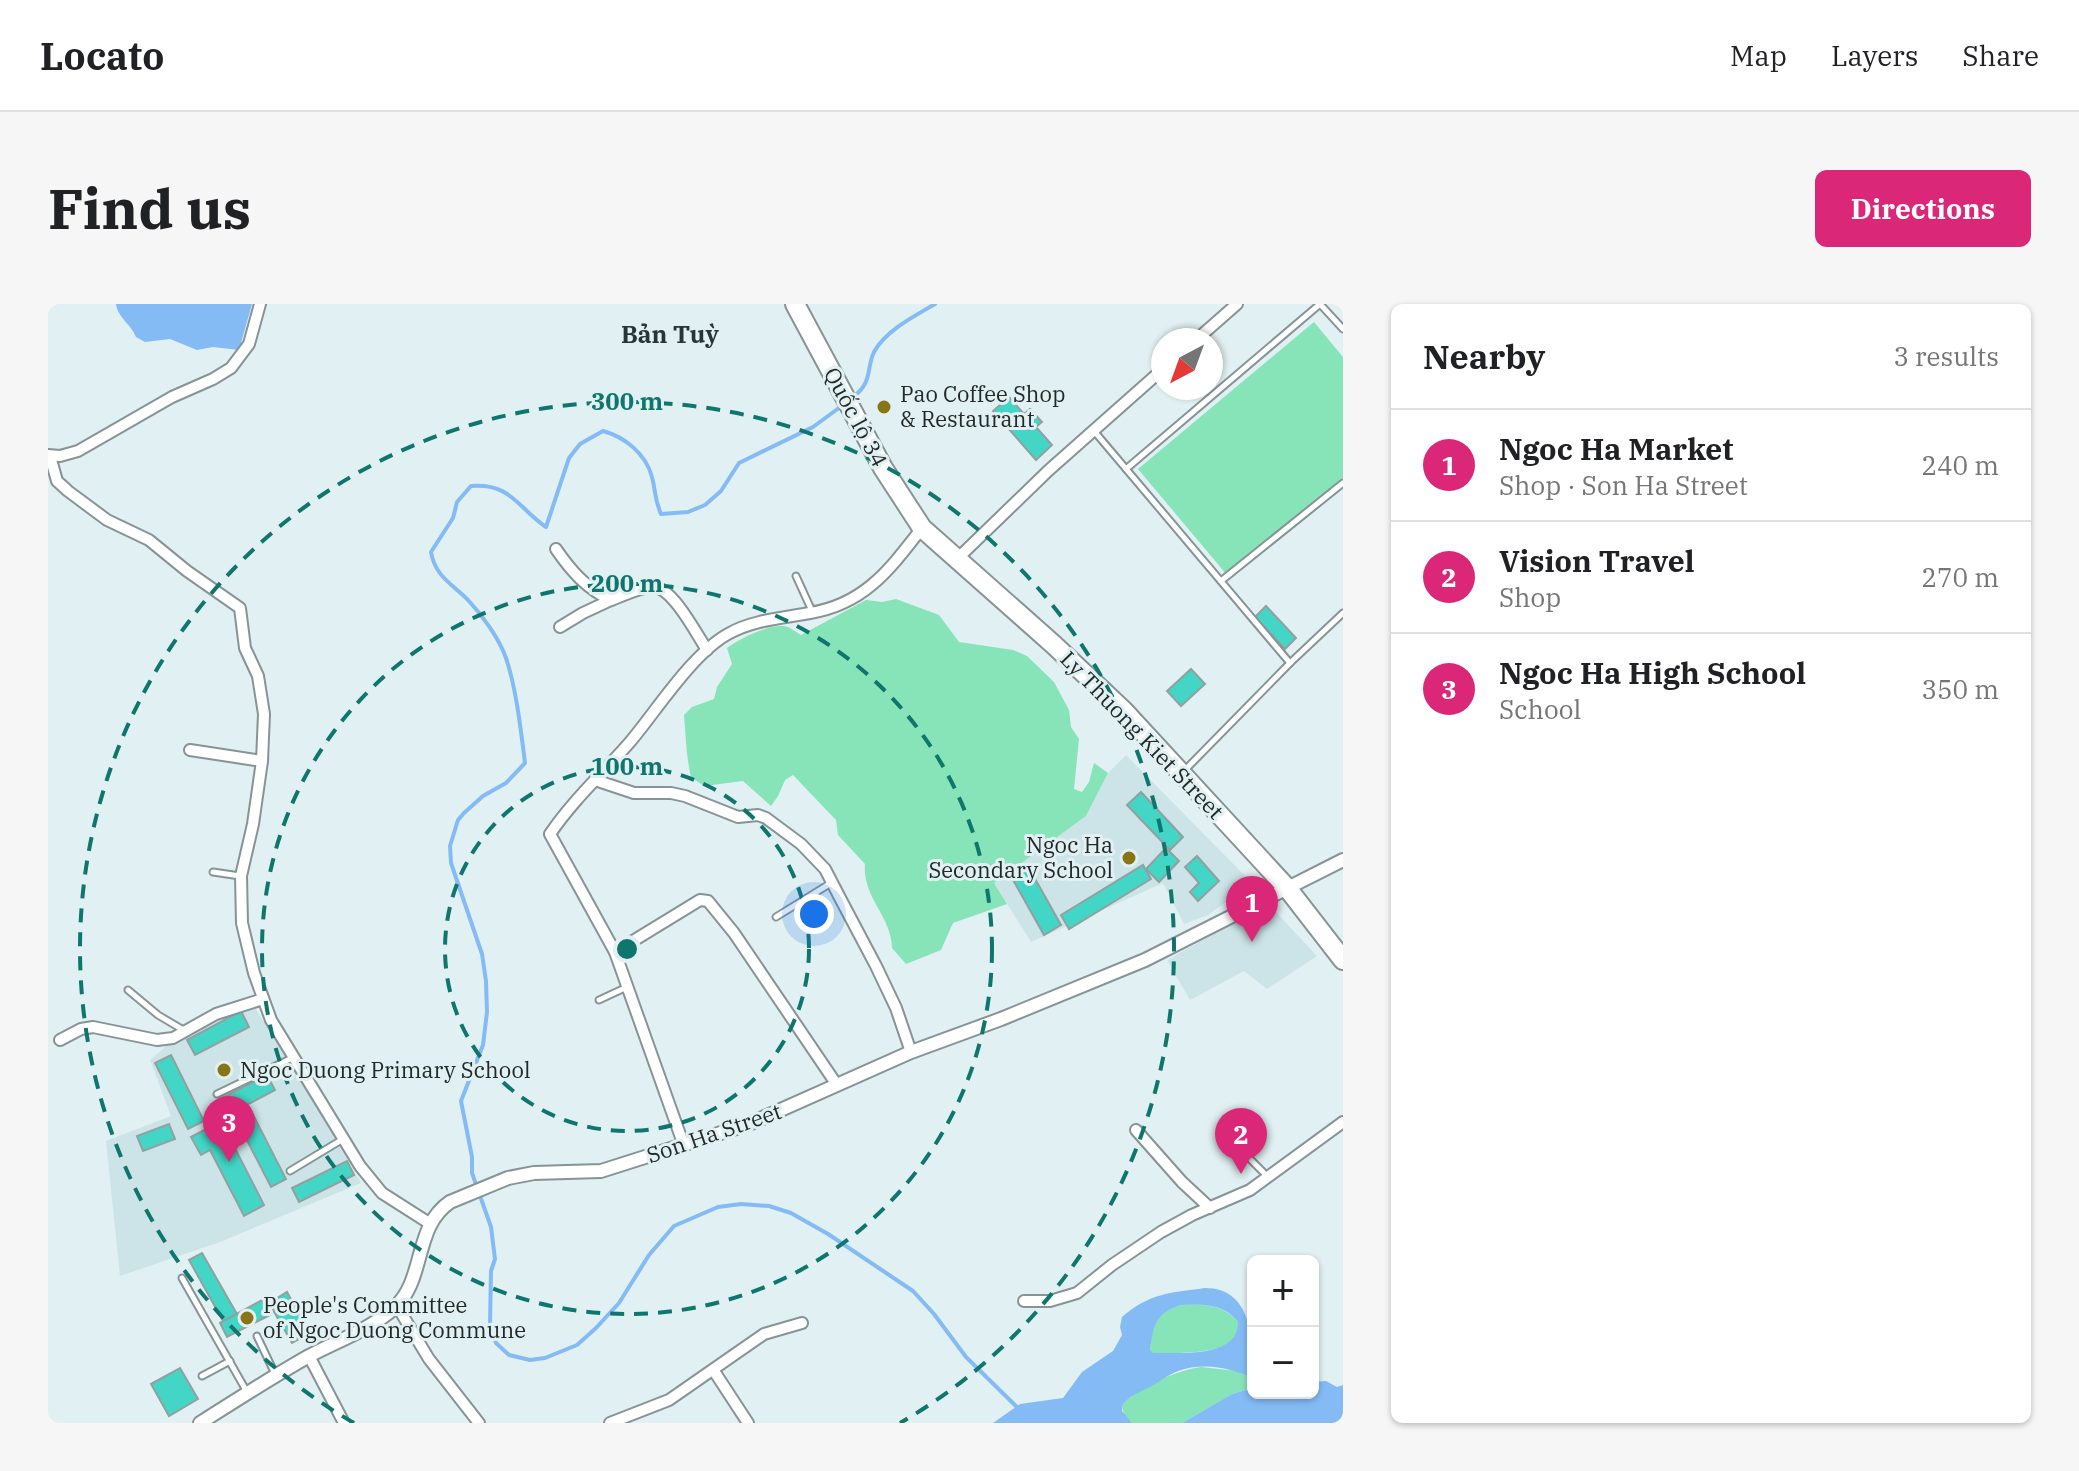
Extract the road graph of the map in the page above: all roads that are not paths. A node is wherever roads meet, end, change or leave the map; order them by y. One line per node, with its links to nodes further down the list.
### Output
1 (260, 304): 9 (street)
2 (795, 304): 12 (highway, Quốc lộ 34)
3 (1237, 304): 5 (street)
4 (1320, 304): 6 (lane); 10 (lane)
5 (1210, 328)
6 (1343, 329)
7 (1151, 380): 8 (street)
8 (1094, 430): 10 (lane); 14 (street)
9 (49, 455): 24 (street)
10 (1126, 469): 16 (lane)
11 (1343, 483): 16 (lane)
12 (922, 528): 14 (highway, Ly Thuong Kiet Street); 18 (street)
13 (556, 549): 17 (street)
14 (956, 560): 25 (highway, Ly Thuong Kiet Street)
15 (796, 576): 18 (lane)
16 (1221, 581): 22 (lane)
17 (611, 600): 20 (street); 21 (street)
18 (813, 613): 21 (street)
19 (1343, 613): 22 (lane)
20 (560, 627)
21 (707, 650): 26 (street)
22 (1290, 663): 25 (lane)
23 (190, 750): 24 (street)
24 (262, 761): 29 (street)
25 (1181, 773): 31 (highway, Ly Thuong Kiet Street)
26 (595, 780): 30 (street); 33 (street)
27 (1343, 860): 31 (street, Son Ha Street)
28 (213, 872): 29 (lane)
29 (241, 876): 37 (street)
30 (832, 882): 32 (lane); 41 (street)
31 (1288, 889): 34 (highway, Ly Thuong Kiet Street); 41 (street, Son Ha Street)
32 (776, 917)
33 (615, 952): 35 (street); 43 (street)
34 (1343, 960)
35 (628, 987): 38 (lane); 49 (street)
36 (128, 990): 39 (lane)
37 (263, 999): 39 (street); 42 (street)
38 (599, 1000)
39 (186, 1031): 40 (street)
40 (60, 1040)
41 (911, 1052): 43 (street, Son Ha Street)
42 (294, 1057): 44 (lane); 48 (street)
43 (837, 1085): 49 (street, Son Ha Street)
44 (217, 1094)
45 (1343, 1122): 51 (street)
46 (1136, 1130): 52 (street)
47 (1226, 1135): 51 (lane)
48 (343, 1139): 50 (lane); 53 (street)
49 (683, 1143): 53 (street, Son Ha Street)
50 (290, 1171)
51 (1268, 1178): 52 (street)
52 (1210, 1208): 55 (street)
53 (429, 1223): 56 (street, Son Ha Street)
54 (182, 1278): 60 (lane)
55 (1024, 1301)
56 (397, 1306): 59 (street); 67 (street)
57 (802, 1323): 61 (street)
58 (257, 1336): 62 (lane)
59 (309, 1356): 62 (street); 66 (street)
60 (230, 1361): 63 (lane); 64 (lane)
61 (714, 1371): 68 (street); 69 (street)
62 (276, 1375): 64 (street)
63 (202, 1376)
64 (247, 1392): 65 (street)
65 (200, 1423)
66 (344, 1423)
67 (479, 1423)
68 (610, 1423)
69 (748, 1423)

